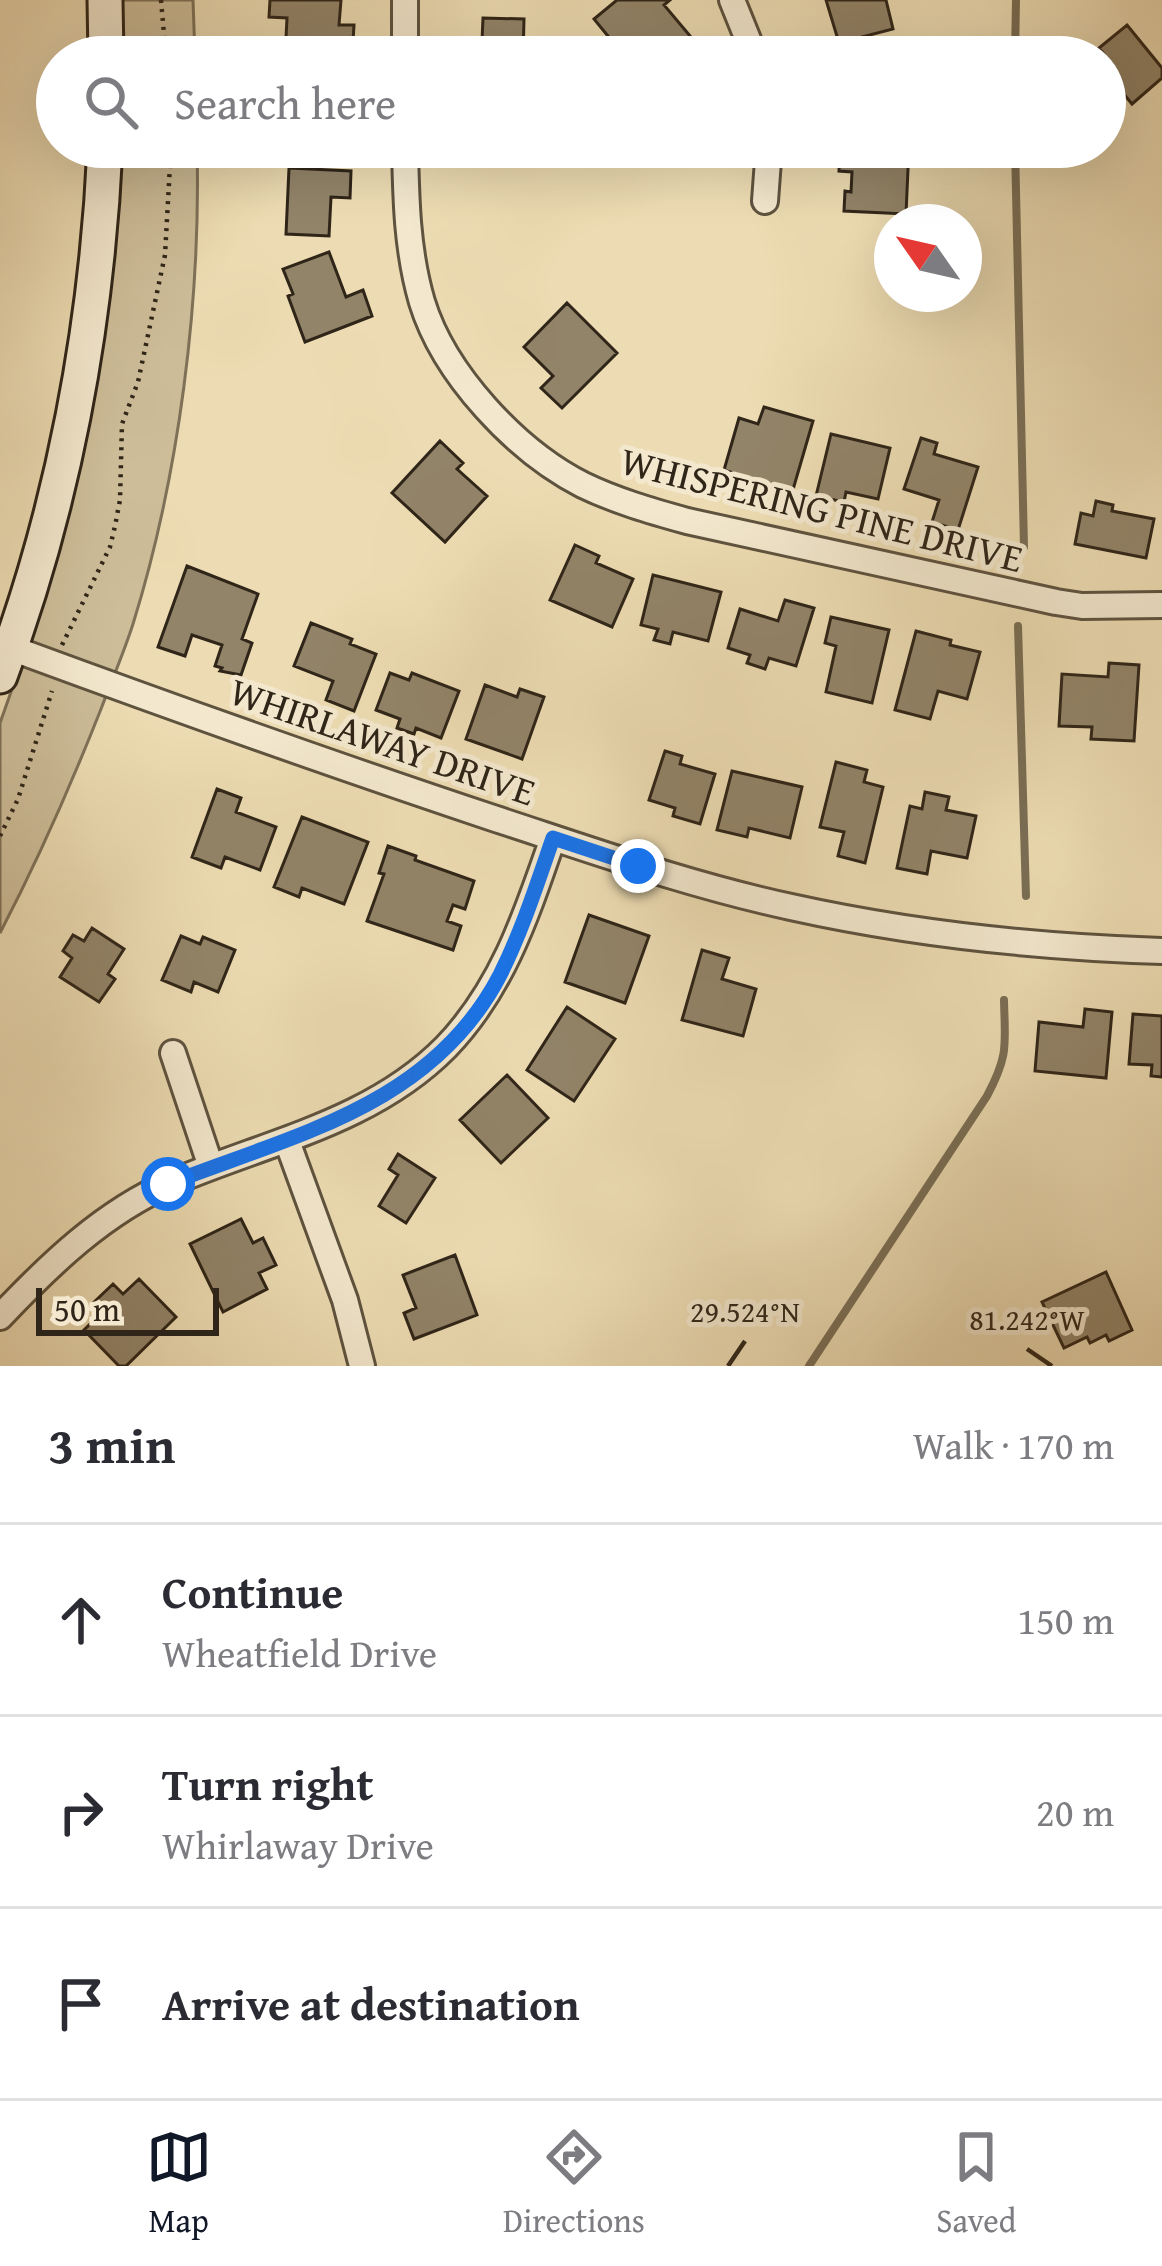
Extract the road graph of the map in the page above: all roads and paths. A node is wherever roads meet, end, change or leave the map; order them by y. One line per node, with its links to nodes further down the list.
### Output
1 (105, 0): 5 (street)
2 (161, 0): 6 (path)
3 (405, 0): 7 (street)
4 (732, 0): 8 (street)
5 (106, 36)
6 (164, 36)
7 (405, 36)
8 (747, 36)
9 (103, 168): 16 (street)
10 (171, 168): 15 (path)
11 (406, 168): 14 (street, WHISPERING PINE DRIVE)
12 (767, 168): 13 (street)
13 (765, 201)
14 (1162, 605)
15 (61, 648)
16 (5, 662): 19 (street, WHIRLAWAY DRIVE)
17 (54, 685): 18 (path)
18 (0, 836)
19 (553, 838): 20 (street, WHIRLAWAY DRIVE); 22 (street)
20 (1162, 951)
21 (173, 1053): 23 (street)
22 (287, 1141): 23 (street); 25 (street)
23 (211, 1167): 24 (street)
24 (0, 1317)
25 (362, 1366)

